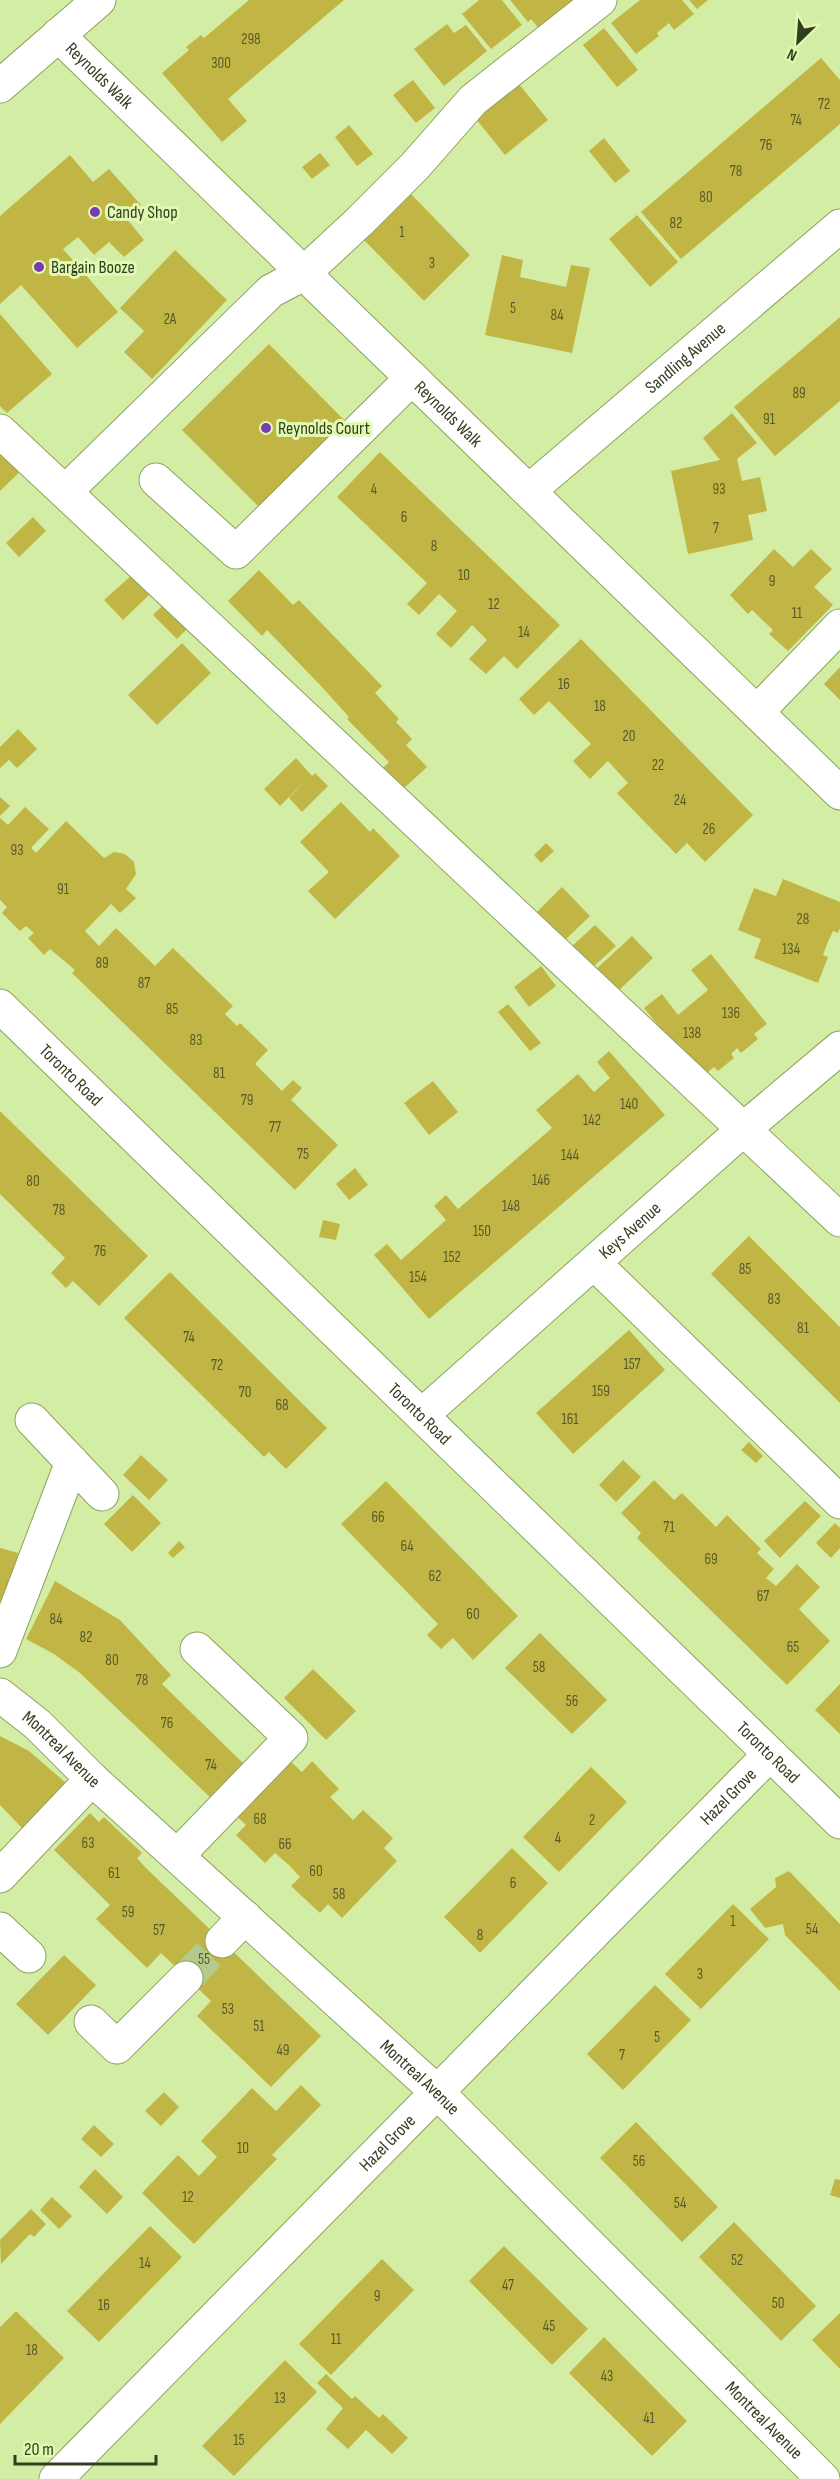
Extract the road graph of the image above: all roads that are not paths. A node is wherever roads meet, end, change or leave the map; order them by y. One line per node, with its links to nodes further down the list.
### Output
1 (99, 0): 3 (street)
2 (600, 0): 6 (street)
3 (58, 35): 4 (street); 6 (street, Reynolds Walk)
4 (0, 86)
5 (840, 226): 10 (street, Sandling Avenue)
6 (303, 274): 7 (street, Reynolds Walk); 11 (street)
7 (412, 378): 9 (street); 10 (street, Reynolds Walk)
8 (0, 431): 11 (street)
9 (156, 480)
10 (530, 490): 13 (street, Reynolds Walk)
11 (66, 491): 17 (street)
12 (840, 626): 13 (street)
13 (757, 712): 14 (street, Reynolds Walk)
14 (840, 793)
15 (0, 1006): 20 (street, Toronto Road)
16 (840, 1048): 17 (street, Keys Avenue)
17 (745, 1128): 18 (street); 19 (street, Keys Avenue)
18 (840, 1220)
19 (594, 1263): 20 (street, Keys Avenue); 24 (street)
20 (422, 1415): 28 (street, Toronto Road)
21 (32, 1420): 22 (street)
22 (72, 1462): 23 (street); 26 (street)
23 (102, 1494)
24 (840, 1502)
25 (197, 1649): 31 (street)
26 (0, 1650)
27 (0, 1695): 29 (street, Montreal Avenue)
28 (770, 1754): 30 (street, Toronto Road); 39 (street, Hazel Grove)
29 (92, 1779): 31 (street, Montreal Avenue); 32 (street)
30 (840, 1822)
31 (177, 1856): 33 (street, Montreal Avenue)
32 (0, 1876)
33 (245, 1917): 35 (street); 39 (street, Montreal Avenue)
34 (0, 1929): 36 (street)
35 (222, 1941)
36 (29, 1956)
37 (186, 1978): 38 (street)
38 (91, 2022)
39 (436, 2091): 40 (street, Hazel Grove); 41 (street, Montreal Avenue)
40 (56, 2479)
41 (823, 2479)

